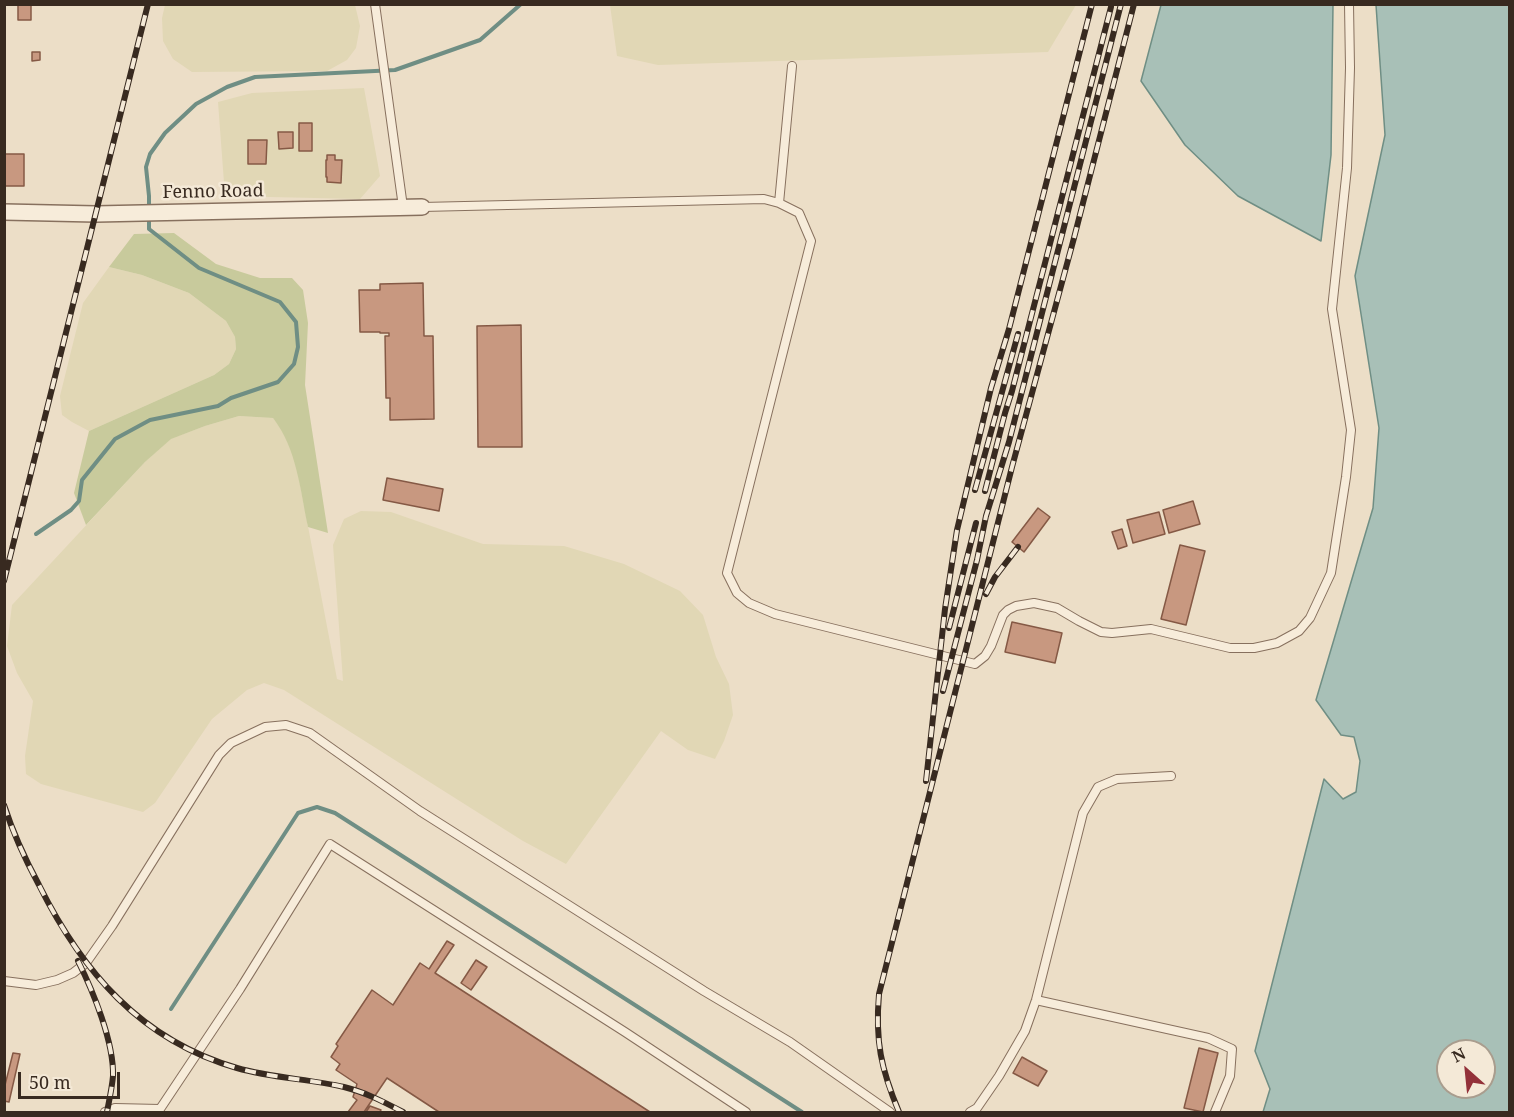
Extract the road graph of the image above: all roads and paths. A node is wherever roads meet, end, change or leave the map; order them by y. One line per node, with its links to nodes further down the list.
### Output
1 (375, 4): 5 (lane)
2 (1349, 4): 4 (lane)
3 (792, 66): 4 (lane)
4 (779, 203): 6 (lane)
5 (403, 207): 6 (street, Fenno Road); 7 (street, Fenno Road)
6 (422, 207)
7 (4, 212)
8 (1171, 777): 10 (lane)
9 (4, 981): 14 (lane)
10 (1036, 1000): 15 (lane); 16 (lane)
11 (159, 1111): 12 (lane); 13 (lane)
12 (105, 1113)
13 (746, 1113)
14 (890, 1113)
15 (970, 1113)
16 (1215, 1113)

